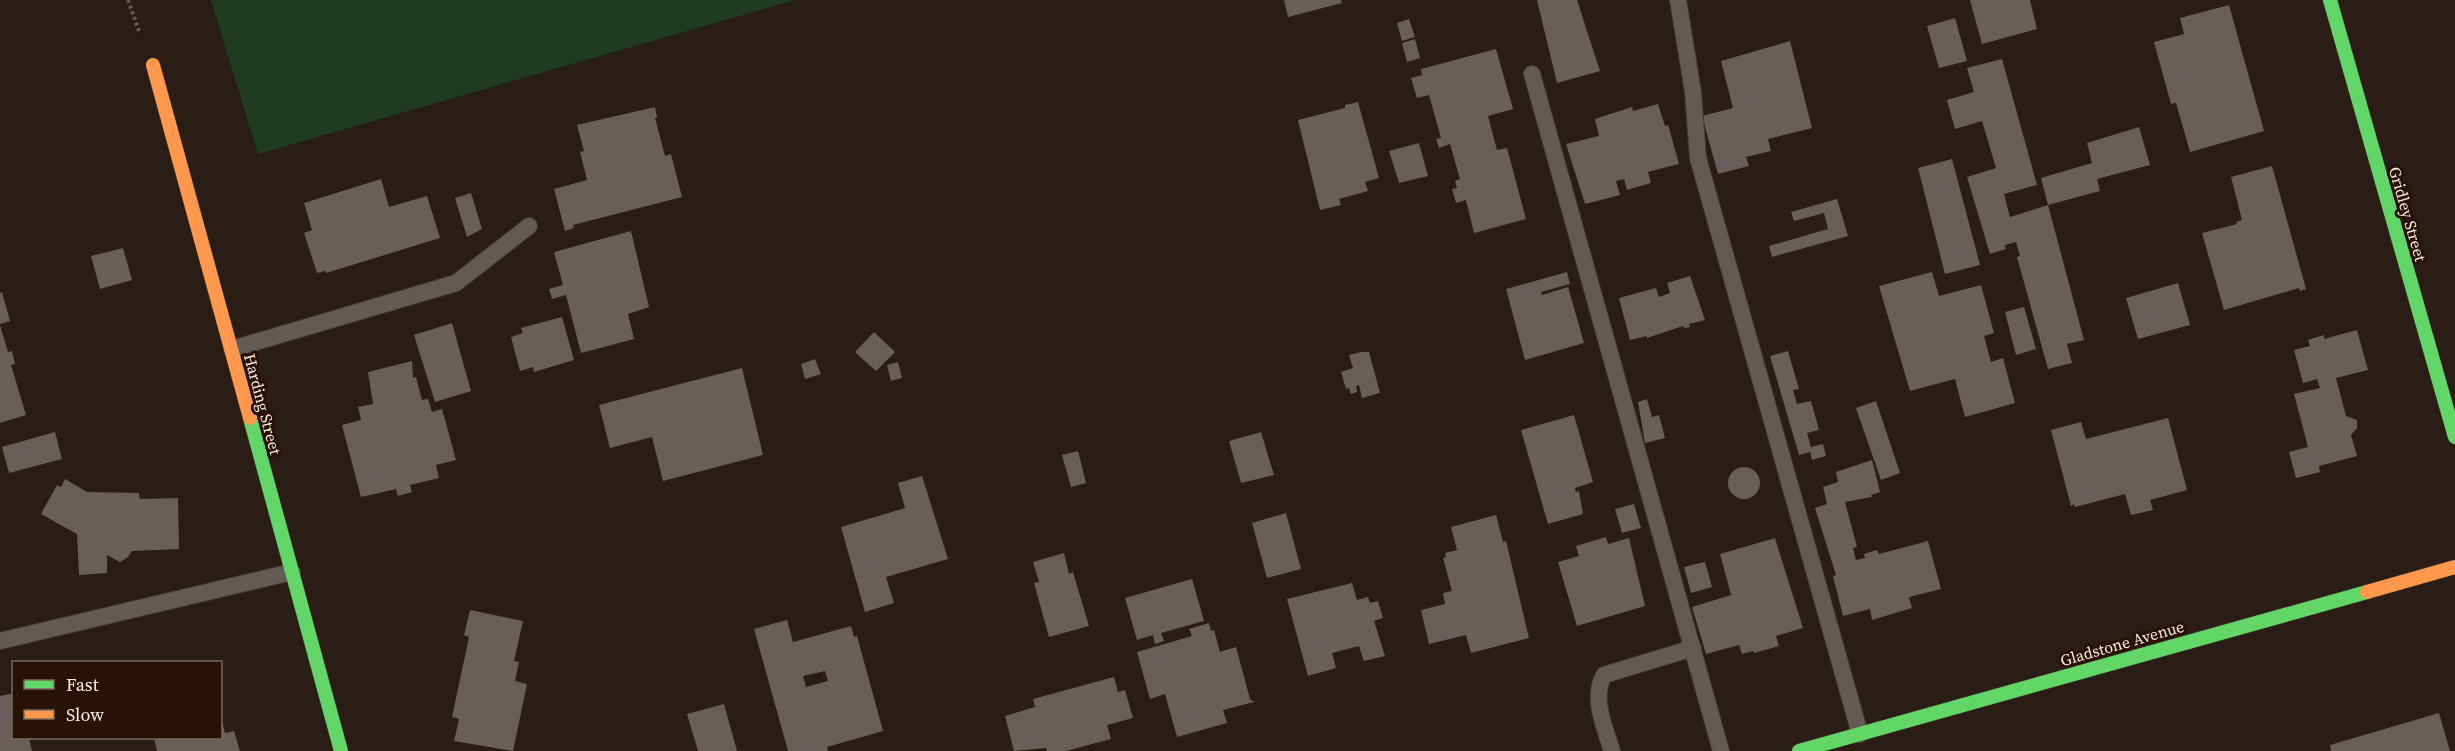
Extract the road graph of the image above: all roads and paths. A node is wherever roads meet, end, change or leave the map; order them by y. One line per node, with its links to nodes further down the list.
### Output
1 (128, 0): 4 (path)
2 (1678, 0): 14 (lane)
3 (2330, 0): 9 (street, Gridley Street)
4 (133, 16)
5 (153, 65): 8 (street, Harding Street)
6 (1532, 74): 13 (lane)
7 (529, 226): 8 (lane)
8 (232, 349): 11 (street, Harding Street)
9 (2455, 437)
10 (2455, 567): 14 (street, Gladstone Avenue)
11 (292, 572): 12 (lane); 15 (street, Harding Street)
12 (0, 641)
13 (1693, 648): 16 (lane); 17 (lane)
14 (1860, 734): 18 (street, Gladstone Avenue)
15 (341, 751)
16 (1612, 751)
17 (1721, 751)
18 (1799, 751)

